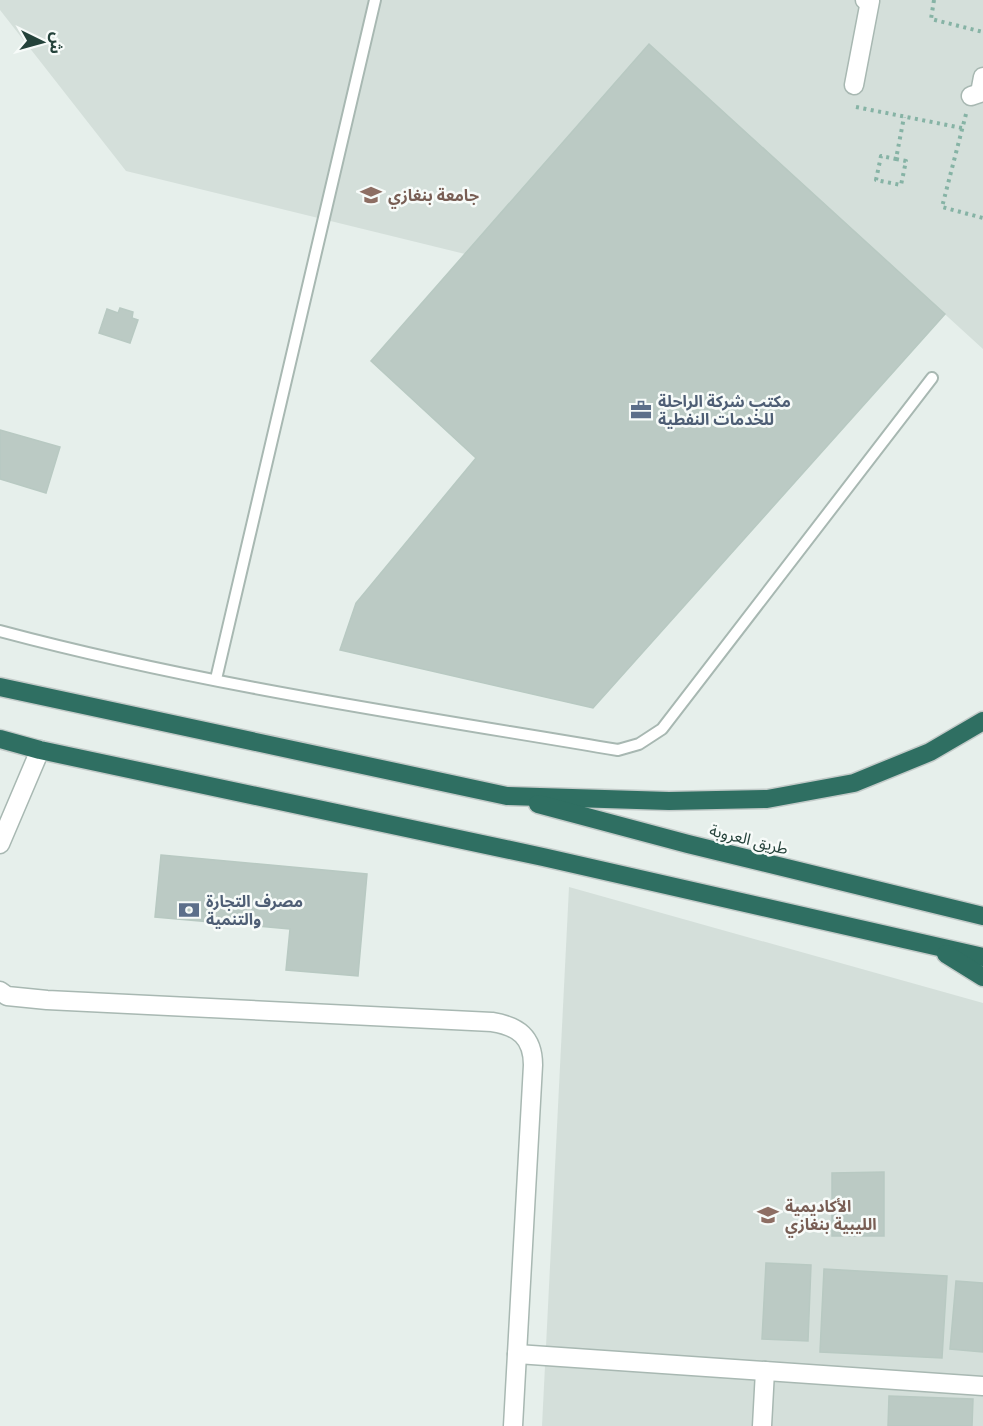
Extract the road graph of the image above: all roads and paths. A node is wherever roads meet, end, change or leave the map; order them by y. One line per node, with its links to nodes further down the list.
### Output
1 (375, 0): 14 (lane)
2 (865, 0): 6 (street)
3 (934, 0): 4 (path)
4 (983, 32)
5 (983, 77): 7 (street)
6 (854, 85): 8 (path)
7 (971, 96): 9 (path)
8 (904, 117): 9 (path); 10 (path)
9 (962, 128): 11 (path)
10 (896, 159): 10 (path)
11 (983, 218)
12 (932, 378): 14 (lane)
13 (0, 631): 14 (lane)
14 (216, 679)
15 (0, 687): 19 (highway)
16 (983, 721): 19 (highway)
17 (0, 739): 18 (highway)
18 (40, 750): 20 (street); 22 (highway)
19 (507, 796): 21 (highway, طريق العروبة)
20 (0, 844)
21 (983, 916)
22 (932, 945): 23 (highway); 24 (highway)
23 (983, 957)
24 (983, 977)
25 (2, 996): 26 (street)
26 (517, 1354): 27 (street); 29 (street)
27 (765, 1371): 28 (street); 30 (street)
28 (983, 1386)
29 (513, 1426)
30 (762, 1426)

